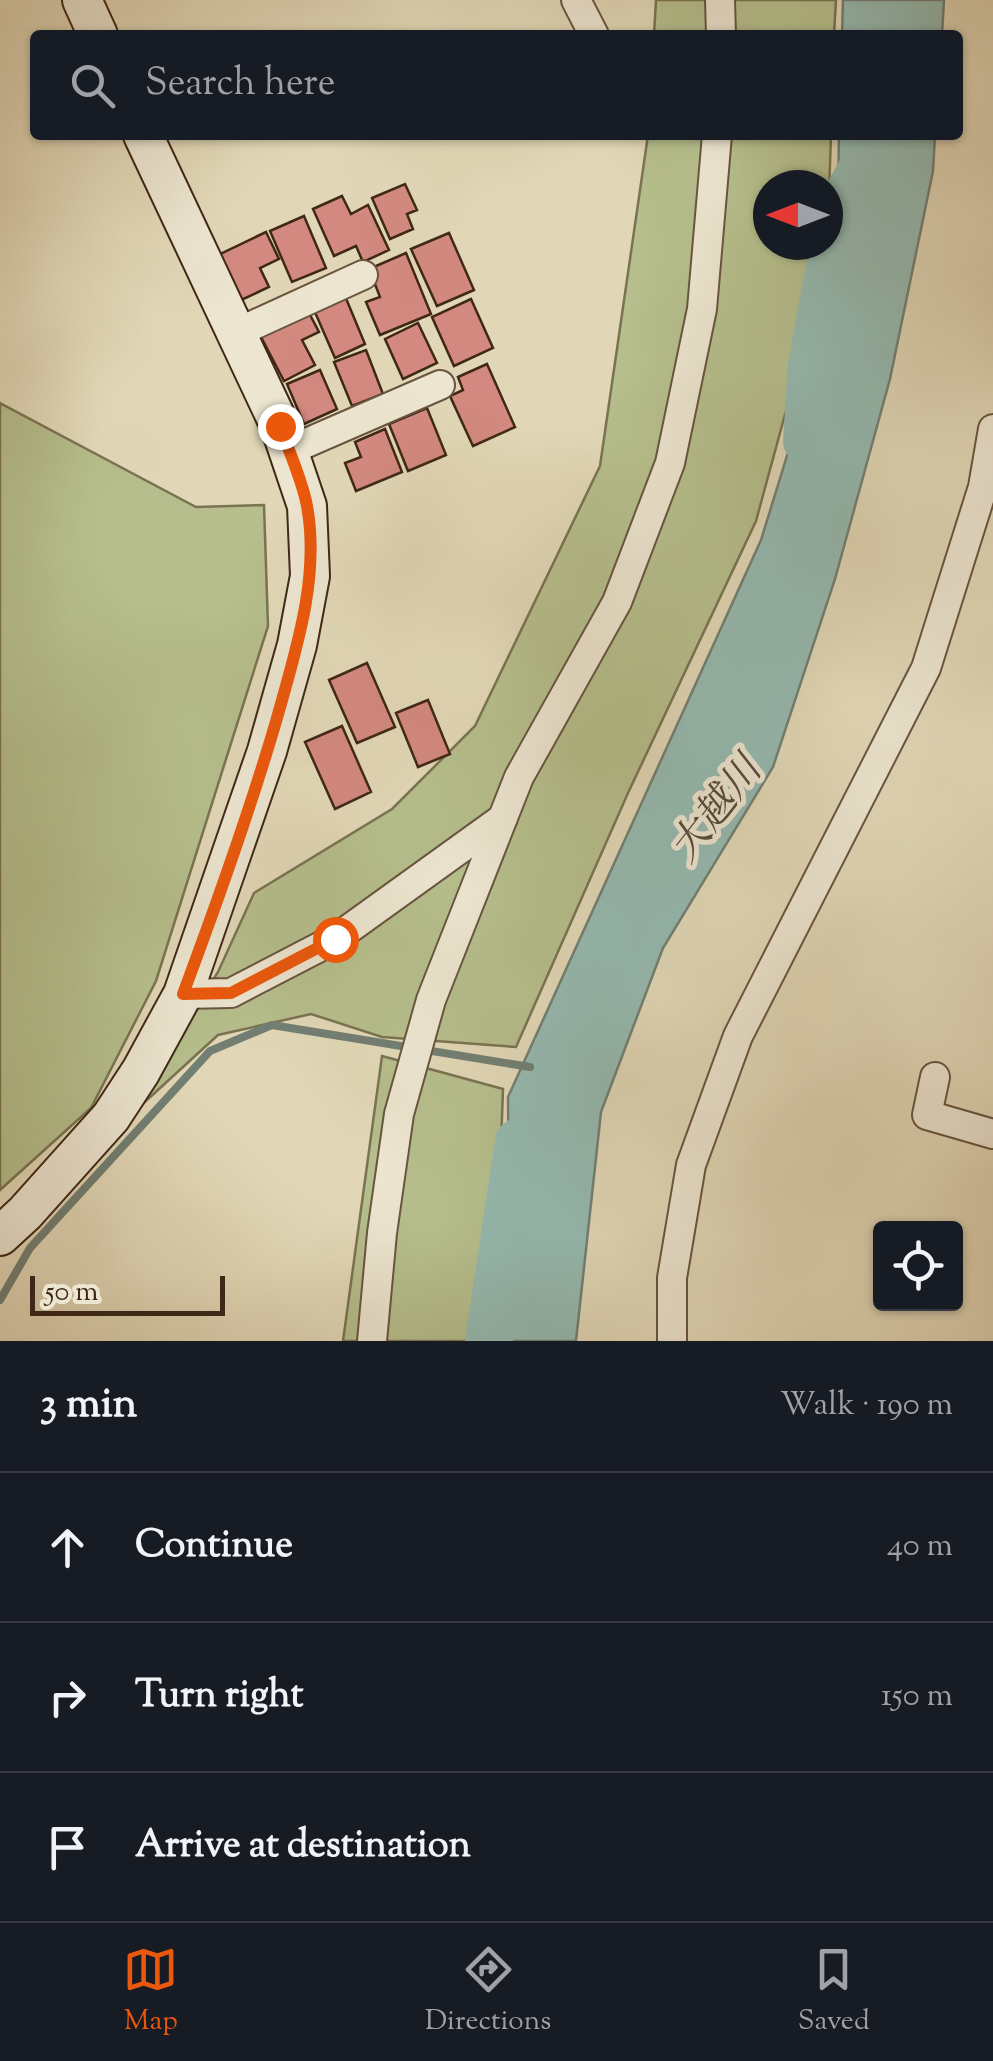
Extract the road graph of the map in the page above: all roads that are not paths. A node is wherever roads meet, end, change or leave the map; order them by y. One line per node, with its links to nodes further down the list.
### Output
1 (82, 0): 4 (street)
2 (576, 0): 5 (street)
3 (720, 0): 6 (street)
4 (96, 30)
5 (591, 30)
6 (721, 30)
7 (145, 140): 10 (street)
8 (717, 140): 14 (street)
9 (363, 274): 10 (street)
10 (236, 334): 13 (street)
11 (440, 385): 13 (street)
12 (993, 429): 20 (street)
13 (288, 451): 15 (street)
14 (502, 818): 15 (street); 19 (street)
15 (183, 994): 18 (street)
16 (935, 1076): 17 (street)
17 (993, 1134)
18 (0, 1236)
19 (372, 1341)
20 (672, 1341)

